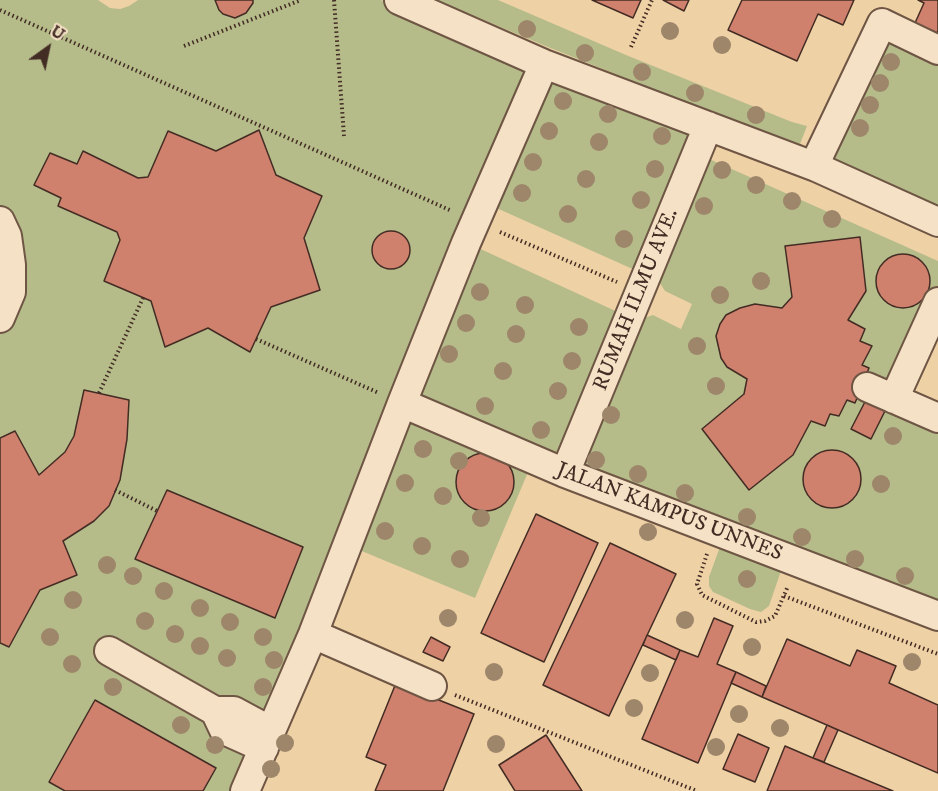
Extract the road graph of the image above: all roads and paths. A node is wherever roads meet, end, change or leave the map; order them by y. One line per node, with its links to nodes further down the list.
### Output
1 (301, 0): 6 (path)
2 (334, 0): 11 (path)
3 (399, 0): 9 (street)
4 (652, 0): 7 (path)
5 (0, 10): 14 (path)
6 (184, 46)
7 (631, 47)
8 (938, 50): 12 (street)
9 (544, 64): 10 (street); 14 (street)
10 (708, 126): 12 (street); 16 (street, RUMAH ILMU AVE.)
11 (344, 136)
12 (816, 167): 15 (street)
13 (0, 221): 19 (street)
14 (476, 221): 16 (path); 25 (street)
15 (938, 222)
16 (640, 292): 27 (street, RUMAH ILMU AVE.)
17 (143, 298): 23 (path)
18 (938, 302): 24 (street)
19 (0, 318)
20 (256, 339): 25 (path)
21 (938, 340): 24 (street)
22 (867, 387): 24 (street)
23 (99, 393)
24 (901, 402): 26 (street)
25 (402, 403): 27 (street, JALAN KAMPUS UNNES); 34 (street)
26 (938, 418)
27 (565, 473): 30 (street, JALAN KAMPUS UNNES)
28 (116, 490): 29 (path)
29 (157, 511)
30 (716, 531): 31 (street, JALAN KAMPUS UNNES); 32 (path)
31 (796, 562): 32 (path); 33 (street, JALAN KAMPUS UNNES)
32 (784, 596): 36 (path)
33 (938, 616)
34 (313, 634): 37 (street); 38 (street)
35 (109, 651): 38 (street)
36 (938, 654)
37 (432, 686): 40 (path)
38 (267, 740): 39 (street)
39 (245, 791)
40 (697, 791)

